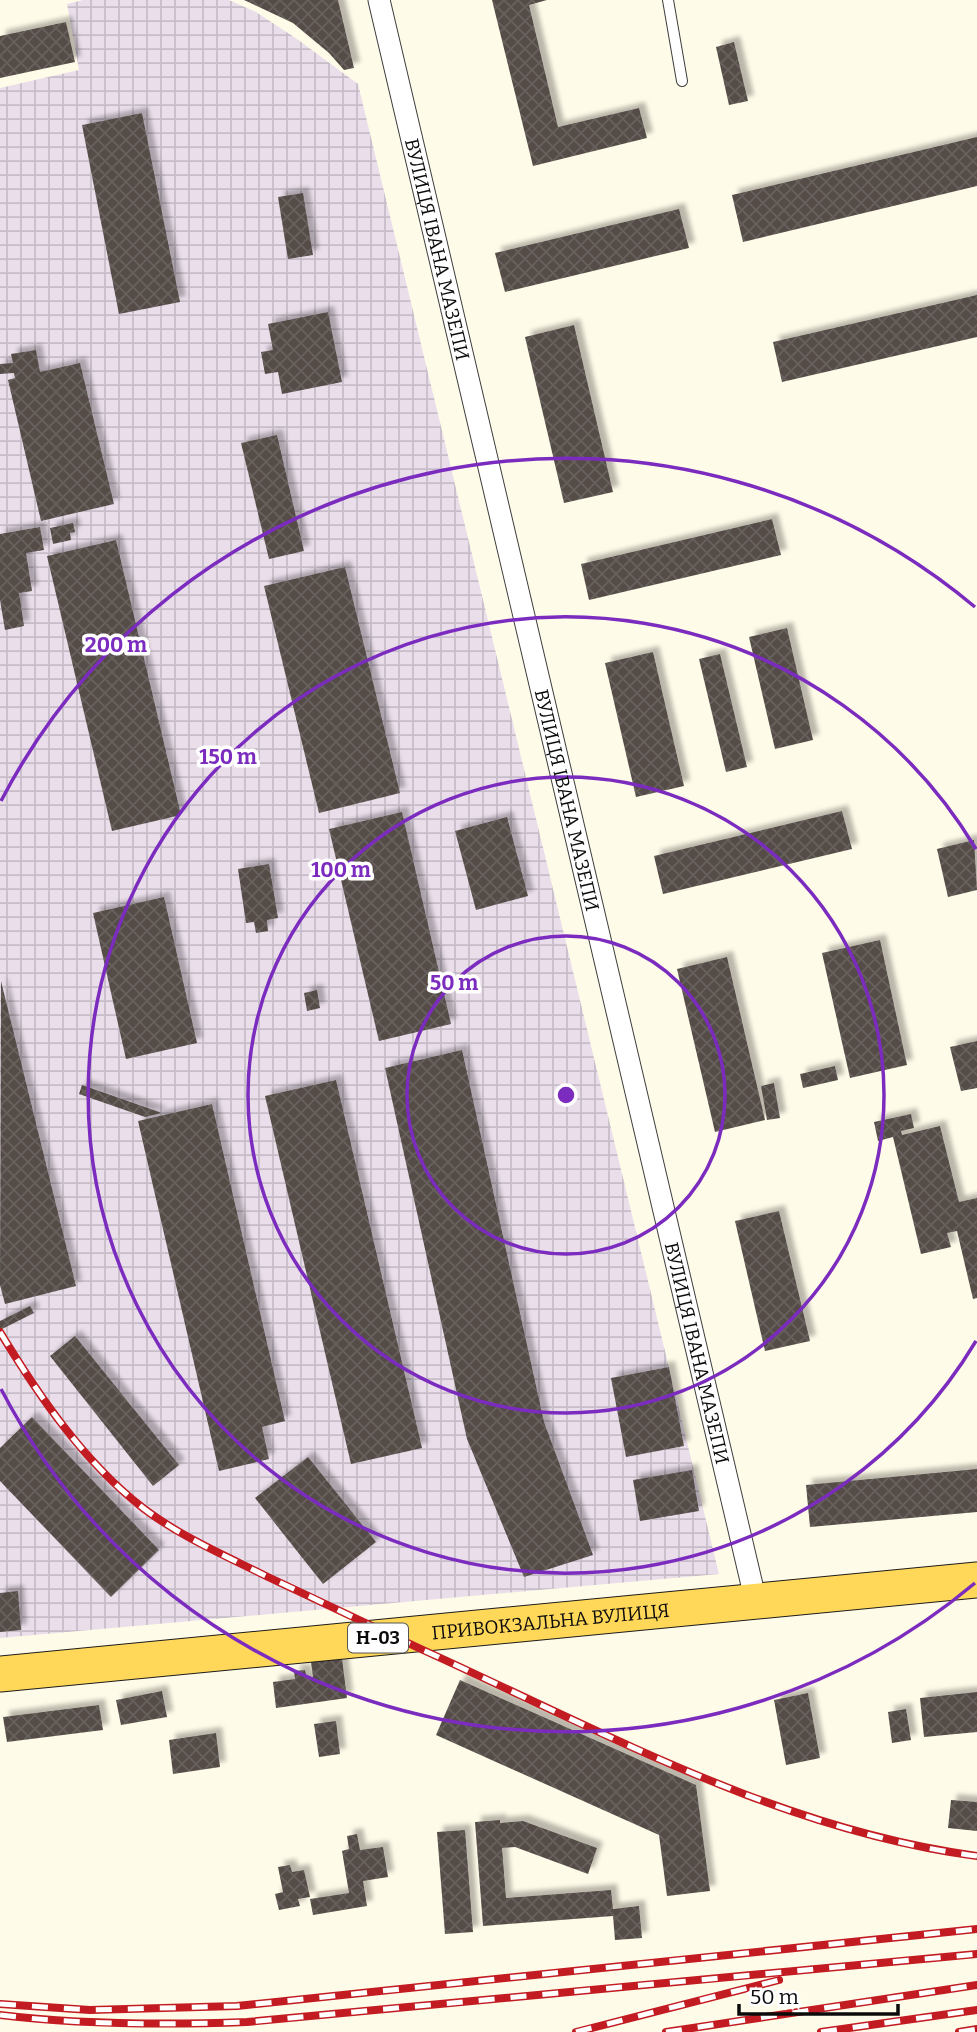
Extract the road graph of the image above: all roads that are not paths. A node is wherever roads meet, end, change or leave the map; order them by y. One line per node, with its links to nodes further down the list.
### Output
1 (379, 0): 5 (street, ВУЛИЦЯ ІВАНА МАЗЕПИ)
2 (668, 0): 3 (lane)
3 (682, 81)
4 (977, 1580): 5 (main road, ПРИВОКЗАЛЬНА ВУЛИЦЯ / Н-03)
5 (756, 1602): 6 (main road, ПРИВОКЗАЛЬНА ВУЛИЦЯ / Н-03)
6 (0, 1674)

